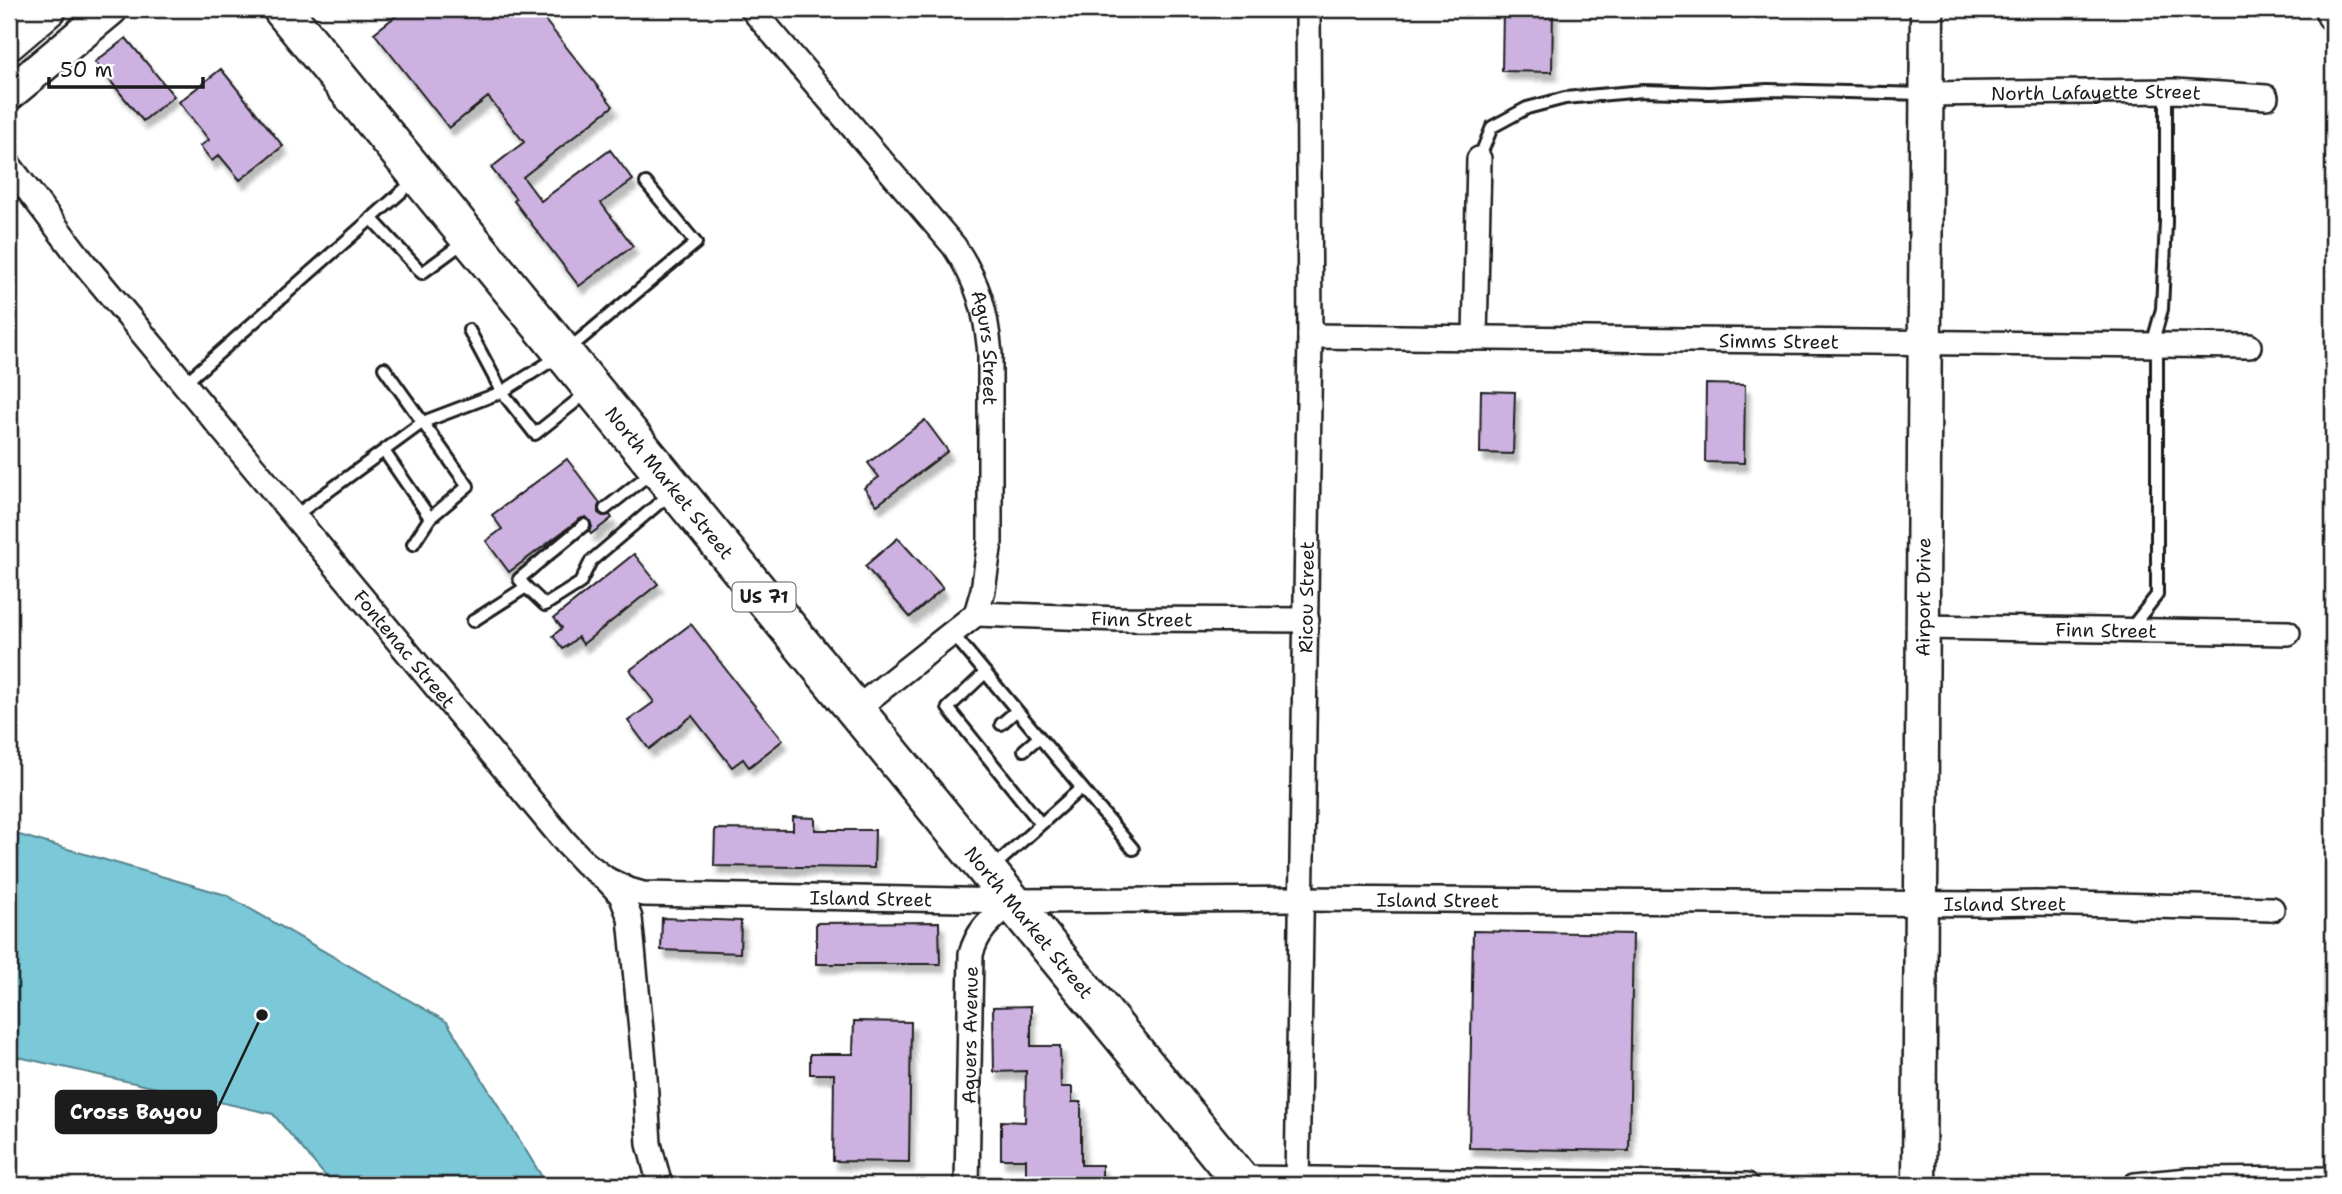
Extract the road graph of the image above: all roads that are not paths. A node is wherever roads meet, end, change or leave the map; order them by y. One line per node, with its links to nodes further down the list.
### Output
1 (50, 9): 9 (street)
2 (110, 9): 11 (street)
3 (752, 9): 40 (street, Agurs Street)
4 (1308, 9): 21 (street, Ricou Street)
5 (1927, 9): 12 (street, Airport Drive)
6 (2331, 9): 8 (street)
7 (284, 10): 16 (main road, North Market Street / US 71)
8 (2333, 14)
9 (9, 44)
10 (2166, 91): 12 (street, North Lafayette Street); 13 (street, North Lafayette Street); 24 (lane)
11 (9, 94)
12 (1926, 94): 14 (lane); 23 (street, Airport Drive)
13 (2266, 97)
14 (1479, 159): 22 (street)
15 (9, 165): 28 (street, Fontenac Street)
16 (419, 176): 18 (lane); 19 (main road, North Market Street / US 71)
17 (646, 183): 26 (lane)
18 (372, 218): 19 (lane); 28 (lane)
19 (470, 238): 26 (main road, North Market Street / US 71)
20 (469, 330): 30 (lane)
21 (1310, 336): 22 (street, Simms Street); 41 (street, Ricou Street)
22 (1475, 338): 23 (street, Simms Street)
23 (1926, 344): 24 (street, Simms Street); 43 (street, Airport Drive)
24 (2154, 345): 25 (street, Simms Street); 44 (lane)
25 (2249, 346)
26 (564, 353): 29 (main road, North Market Street / US 71); 30 (lane)
27 (384, 368): 31 (lane)
28 (185, 383): 35 (street, Fontenac Street)
29 (593, 388): 30 (lane); 33 (main road, North Market Street / US 71)
30 (502, 392): 31 (lane)
31 (423, 422): 32 (lane); 36 (lane)
32 (384, 451): 35 (lane); 36 (lane)
33 (667, 478): 34 (lane); 39 (lane); 48 (main road, North Market Street / US 71)
34 (605, 509)
35 (296, 515): 59 (street, Fontenac Street)
36 (430, 517): 38 (lane)
37 (584, 525): 39 (lane)
38 (413, 544)
39 (527, 587): 42 (lane)
40 (976, 614): 41 (street, Finn Street); 45 (street)
41 (1307, 620): 60 (street, Ricou Street)
42 (473, 621)
43 (1922, 627): 44 (street, Finn Street); 62 (street, Airport Drive)
44 (2130, 630): 46 (street, Finn Street)
45 (952, 633): 47 (lane); 48 (street)
46 (2288, 633)
47 (985, 673): 49 (lane); 54 (lane)
48 (856, 709): 58 (main road, North Market Street / US 71)
49 (1016, 711): 50 (lane); 51 (lane)
50 (1001, 724)
51 (1038, 738): 52 (lane); 55 (lane)
52 (1024, 750)
53 (1008, 763): 54 (lane)
54 (998, 772): 56 (lane)
55 (1080, 789): 56 (lane); 57 (lane)
56 (1041, 824): 58 (lane)
57 (1133, 849)
58 (988, 872): 61 (main road, North Market Street / US 71)
59 (606, 879): 61 (street, Island Street); 67 (street, Fontenac Street)
60 (1301, 899): 61 (street, Island Street); 62 (street, Island Street); 66 (street, Ricou Street)
61 (1012, 901): 65 (main road, North Market Street / US 71); 68 (street, Aguers Avenue)
62 (1921, 903): 63 (street, Island Street); 71 (street, Airport Drive)
63 (2272, 909)
64 (2333, 1179): 72 (street)
65 (1242, 1182): 66 (street)
66 (1297, 1182): 69 (street)
67 (660, 1185)
68 (967, 1185)
69 (1608, 1185): 70 (street)
70 (1747, 1185)
71 (1919, 1185)
72 (2135, 1185)

